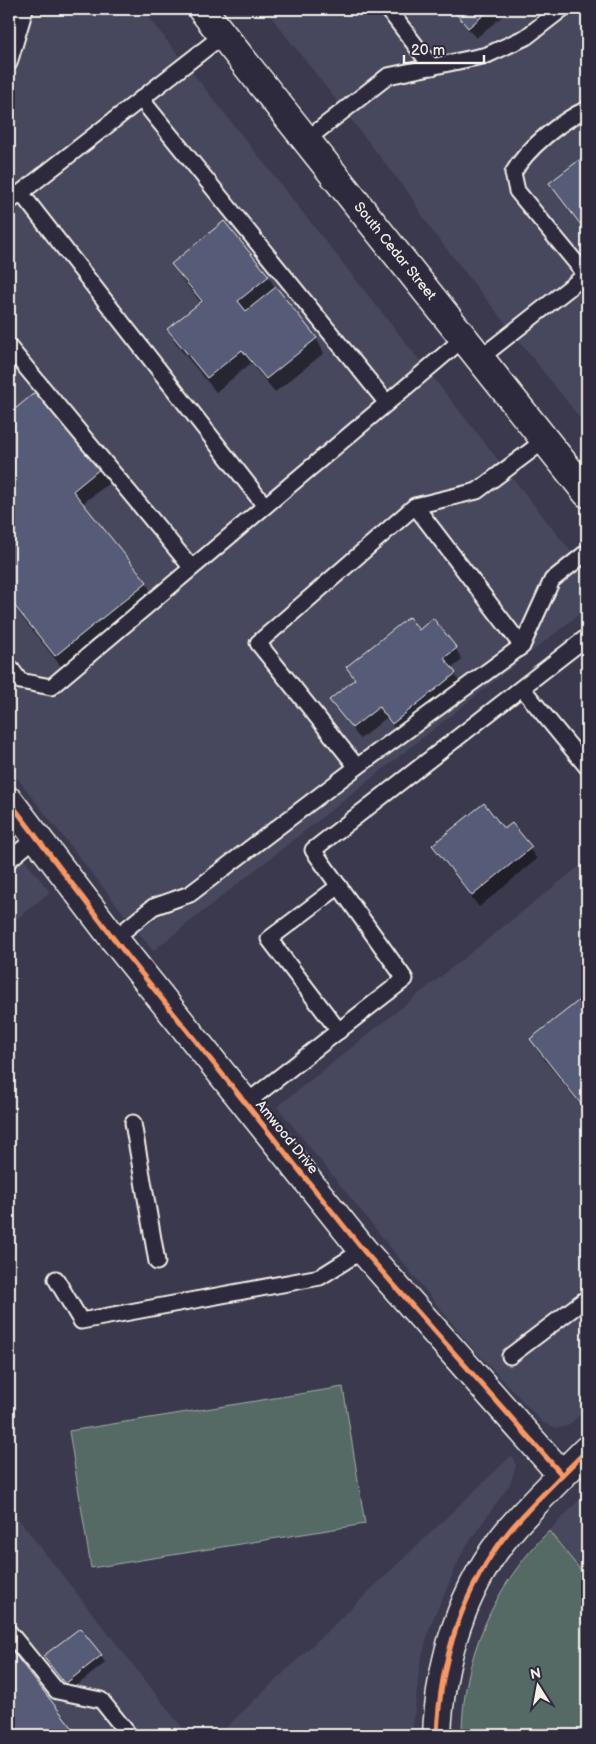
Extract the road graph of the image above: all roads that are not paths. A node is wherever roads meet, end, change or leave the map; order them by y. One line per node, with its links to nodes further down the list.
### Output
1 (25, 9): 6 (lane)
2 (202, 9): 5 (street, South Cedar Street)
3 (388, 9): 7 (lane)
4 (562, 9): 7 (lane)
5 (223, 35): 8 (lane); 10 (street, South Cedar Street)
6 (9, 63)
7 (432, 67): 10 (lane)
8 (141, 99): 11 (lane); 15 (lane)
9 (587, 109): 12 (lane)
10 (306, 140): 14 (street, South Cedar Street)
11 (15, 197): 18 (lane)
12 (587, 275): 14 (lane)
13 (9, 347): 21 (lane)
14 (472, 348): 15 (lane); 16 (street, South Cedar Street)
15 (387, 403): 18 (lane)
16 (545, 440): 17 (street, South Cedar Street); 19 (lane)
17 (587, 493)
18 (265, 506): 21 (lane)
19 (415, 506): 23 (lane); 27 (lane)
20 (587, 552): 23 (lane)
21 (191, 567): 24 (lane)
22 (587, 637): 25 (lane)
23 (522, 646): 27 (lane)
24 (9, 666)
25 (522, 688): 26 (lane); 31 (lane)
26 (587, 766)
27 (356, 767): 32 (lane)
28 (9, 801): 29 (street, Amwood Drive)
29 (37, 837): 30 (lane); 32 (street, Amwood Drive)
30 (9, 860)
31 (339, 886): 33 (lane); 33 (lane)
32 (114, 939): 34 (street, Amwood Drive)
33 (338, 1031): 34 (lane)
34 (246, 1103): 36 (street, Amwood Drive)
35 (133, 1123): 37 (lane)
36 (363, 1250): 38 (lane); 42 (street, Amwood Drive)
37 (157, 1262)
38 (56, 1279)
39 (587, 1298): 40 (lane)
40 (510, 1356)
41 (585, 1456): 42 (street)
42 (562, 1475): 45 (street)
43 (9, 1632): 44 (lane)
44 (129, 1735)
45 (437, 1735)

